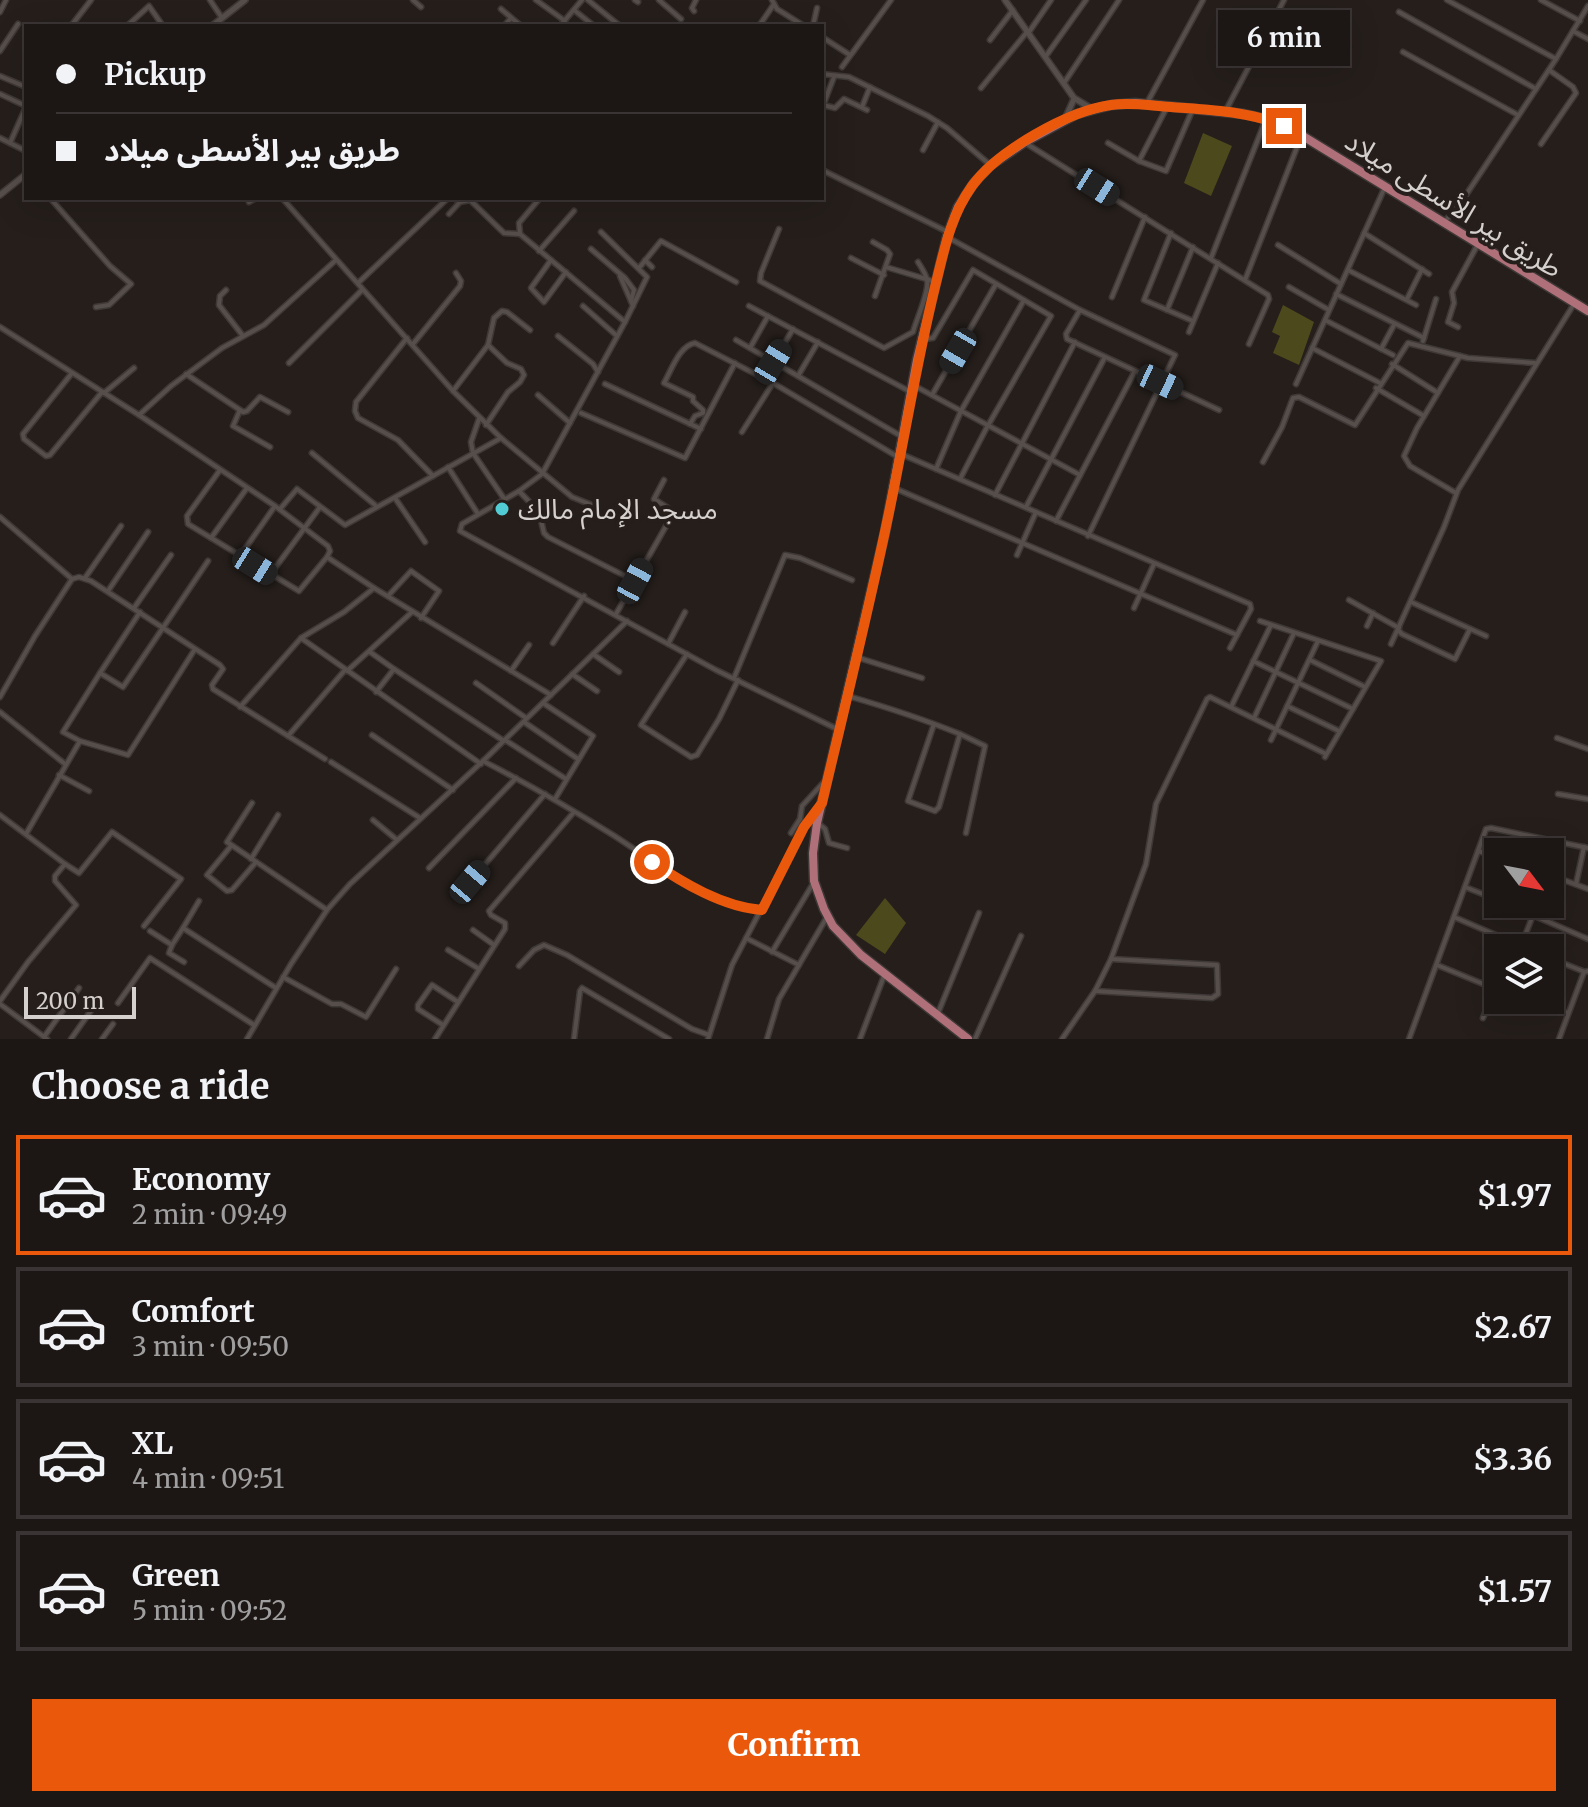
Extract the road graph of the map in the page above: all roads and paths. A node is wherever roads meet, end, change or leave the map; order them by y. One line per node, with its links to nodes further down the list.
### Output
1 (6, 0): 29 (street)
2 (91, 0): 36 (street)
3 (145, 0): 21 (street)
4 (210, 0): 31 (street)
5 (245, 0): 31 (street)
6 (413, 0): 23 (street)
7 (536, 0): 42 (street)
8 (585, 0): 26 (street); 44 (street)
9 (659, 0): 33 (street)
10 (696, 0): 28 (street)
11 (891, 0): 55 (street)
12 (1005, 0): 27 (street)
13 (1051, 0): 48 (street)
14 (1086, 0): 56 (street)
15 (1119, 0): 63 (street)
16 (1203, 0): 72 (street)
17 (1284, 0): 78 (street)
18 (1447, 0): 57 (street)
19 (1541, 0): 34 (street)
20 (773, 2): 45 (street); 46 (street)
21 (149, 6): 37 (street); 38 (street)
22 (1588, 6): 34 (street)
23 (421, 7)
24 (817, 8): 47 (street)
25 (501, 9): 32 (street)
26 (574, 10): 42 (street); 43 (street)
27 (1013, 10): 48 (street); 52 (street)
28 (694, 11)
29 (0, 12)
30 (1399, 12): 67 (street)
31 (222, 18): 39 (street)
32 (511, 18): 40 (street); 41 (street)
33 (681, 19)
34 (1580, 21): 49 (street)
35 (18, 24): 53 (street)
36 (73, 24)
37 (129, 24)
38 (162, 24)
39 (214, 24)
40 (506, 24)
41 (518, 24)
42 (562, 24)
43 (592, 24)
44 (617, 24)
45 (760, 24)
46 (801, 24)
47 (813, 24)
48 (1029, 31): 56 (street); 66 (street)
49 (1573, 31): 51 (street); 57 (street)
50 (824, 38): 55 (street)
51 (1588, 39)
52 (990, 40)
53 (0, 51)
54 (1403, 52): 79 (street)
55 (850, 55): 58 (street)
56 (1046, 56): 63 (street)
57 (1556, 59): 59 (street)
58 (842, 67)
59 (1549, 70): 67 (street); 88 (street)
60 (824, 74): 62 (street)
61 (0, 76): 64 (street)
62 (834, 77): 65 (street); 70 (street)
63 (1064, 83): 69 (street)
64 (24, 86)
65 (870, 87): 73 (street); 82 (street)
66 (981, 88)
67 (1536, 89): 79 (street)
68 (0, 95): 71 (street)
69 (1074, 98): 75 (street); 81 (street)
70 (824, 103)
71 (24, 105)
72 (1146, 105): 74 (main road, طريق بير الأسطى ميلاد); 75 (main road, طريق بير الأسطى ميلاد)
73 (824, 106)
74 (1167, 107): 76 (main road, طريق بير الأسطى ميلاد); 91 (street)
75 (1092, 109): 81 (main road, طريق بير الأسطى ميلاد)
76 (1193, 109): 78 (main road, طريق بير الأسطى ميلاد); 91 (street)
77 (24, 111): 86 (street)
78 (1225, 112): 80 (main road, طريق بير الأسطى ميلاد)
79 (1518, 115): 110 (street)
80 (1266, 119): 83 (main road, طريق بير الأسطى ميلاد); 124 (street)
81 (1064, 120): 85 (main road, طريق بير الأسطى ميلاد)
82 (938, 122): 90 (street); 92 (street)
83 (1301, 135): 95 (main road, طريق بير الأسطى ميلاد); 140 (street)
84 (0, 138): 86 (street)
85 (1025, 142): 92 (main road, طريق بير الأسطى ميلاد); 109 (street)
86 (10, 143): 89 (street)
87 (1108, 143): 91 (street)
88 (1541, 144)
89 (24, 150)
90 (923, 150)
91 (1139, 161)
92 (991, 165): 116 (main road, طريق بير الأسطى ميلاد)
93 (824, 171): 116 (street)
94 (24, 176): 96 (street)
95 (1385, 187): 110 (main road, طريق بير الأسطى ميلاد); 114 (street)
96 (0, 195)
97 (52, 200): 159 (street)
98 (252, 200): 105 (street)
99 (284, 200): 125 (street)
100 (449, 200): 142 (street)
101 (456, 200): 106 (street)
102 (465, 200): 106 (street)
103 (469, 200): 115 (street)
104 (538, 200): 115 (street)
105 (249, 202)
106 (460, 202): 108 (street)
107 (574, 211): 122 (street)
108 (449, 214)
109 (1145, 217): 113 (street); 150 (street)
110 (1444, 223): 118 (main road, طريق بير الأسطى ميلاد)
111 (779, 229): 139 (street)
112 (601, 232): 132 (street)
113 (1171, 233): 120 (street); 161 (street)
114 (1364, 233): 133 (street); 134 (street)
115 (520, 234): 122 (street)
116 (948, 234): 139 (main road, طريق بير الأسطى ميلاد); 160 (street)
117 (873, 242): 131 (street)
118 (1478, 244): 155 (main road, طريق بير الأسطى ميلاد); 170 (street)
119 (1278, 245): 144 (street)
120 (1193, 247): 124 (street); 161 (street)
121 (591, 249): 154 (street)
122 (539, 251): 126 (street)
123 (851, 258): 138 (street)
124 (1211, 258): 129 (street)
125 (336, 260): 142 (street); 174 (street)
126 (551, 260): 135 (street); 135 (street)
127 (645, 260): 130 (street); 132 (street); 141 (street)
128 (918, 262): 139 (street)
129 (1218, 263): 140 (street); 166 (street)
130 (652, 267)
131 (886, 267): 138 (street); 139 (street)
132 (639, 268): 154 (street)
133 (1422, 269): 137 (street); 153 (street)
134 (1348, 270): 144 (street); 153 (street)
135 (566, 272): 167 (street)
136 (456, 273): 183 (street)
137 (1429, 274)
138 (884, 275): 149 (street)
139 (932, 280): 178 (main road, طريق بير الأسطى ميلاد)
140 (1245, 280): 182 (street)
141 (736, 282)
142 (358, 283): 147 (street)
143 (996, 284): 152 (street); 178 (street); 212 (street)
144 (1341, 284): 148 (street)
145 (1289, 287): 162 (street)
146 (226, 290): 174 (street)
147 (362, 290): 177 (street); 192 (street)
148 (1336, 294): 162 (street); 168 (street)
149 (875, 296)
150 (1112, 297)
151 (1436, 299): 168 (street)
152 (1024, 300): 215 (street); 224 (street)
153 (1406, 300): 156 (street)
154 (632, 303): 167 (street)
155 (1574, 304): 163 (main road, طريق بير الأسطى ميلاد); 194 (street)
156 (1416, 305)
157 (583, 306): 176 (street)
158 (749, 306): 164 (street)
159 (96, 307)
160 (1080, 310): 181 (street); 202 (street)
161 (1167, 310): 166 (street)
162 (1329, 310): 165 (street)
163 (1588, 311)
164 (768, 316): 171 (street); 185 (street)
165 (1325, 320): 186 (street); 187 (street)
166 (1193, 321): 173 (street)
167 (625, 322): 176 (street)
168 (1394, 325): 187 (street)
169 (0, 327): 199 (street)
170 (1458, 327)
171 (793, 329): 180 (street); 191 (street)
172 (530, 330): 184 (street)
173 (1189, 332)
174 (243, 336): 200 (street)
175 (558, 336): 198 (street)
176 (617, 336): 198 (street)
177 (407, 338): 183 (street); 241 (street)
178 (922, 338): 207 (main road, طريق بير الأسطى ميلاد)
179 (736, 340): 185 (street)
180 (818, 342): 201 (street); 207 (street)
181 (1075, 342): 190 (street); 229 (street)
182 (1249, 344)
183 (413, 345): 208 (street)
184 (488, 345): 208 (street); 223 (street)
185 (750, 348): 191 (street)
186 (1312, 348): 205 (street); 206 (street)
187 (1381, 349): 188 (street)
188 (1393, 355)
189 (1460, 356): 194 (street); 195 (street); 210 (street)
190 (1105, 357): 197 (street); 234 (street)
191 (773, 362): 201 (street)
192 (289, 363)
193 (735, 363): 203 (street); 222 (street); 225 (street)
194 (1535, 363): 247 (street)
195 (1392, 364): 206 (street); 210 (street)
196 (134, 368): 209 (street)
197 (1135, 371): 202 (street); 240 (street)
198 (598, 372): 221 (street)
199 (72, 373): 209 (street); 209 (street)
200 (186, 374): 213 (street); 218 (street)
201 (798, 376): 227 (street)
202 (1160, 382): 214 (street); 263 (street)
203 (773, 383): 226 (street); 233 (street)
204 (605, 384): 222 (street)
205 (1296, 384)
206 (1378, 386): 219 (street); 235 (street)
207 (912, 388): 212 (street); 227 (main road, طريق بير الأسطى ميلاد)
208 (453, 391): 220 (street)
209 (103, 392): 218 (street)
210 (1438, 393): 219 (street)
211 (538, 395): 221 (street)
212 (932, 395): 215 (street)
213 (240, 410): 216 (street); 230 (street)
214 (1219, 410)
215 (961, 411): 224 (street); 237 (street)
216 (288, 412)
217 (581, 413): 225 (street)
218 (139, 415): 238 (street)
219 (1424, 416): 247 (street)
220 (479, 419): 223 (street); 232 (street)
221 (570, 423): 239 (street)
222 (690, 424): 225 (street)
223 (486, 425): 228 (street)
224 (988, 426): 229 (street); 242 (street)
225 (701, 429)
226 (742, 432)
227 (903, 437): 233 (main road, طريق بير الأسطى ميلاد)
228 (501, 438): 232 (street); 239 (street)
229 (1021, 444): 234 (street); 248 (street)
230 (270, 447)
231 (312, 453): 252 (street)
232 (473, 453): 236 (street); 250 (street)
233 (900, 456): 237 (street); 245 (main road, طريق بير الأسطى ميلاد)
234 (1051, 459): 240 (street); 255 (street)
235 (1263, 462)
236 (448, 467): 241 (street); 257 (street)
237 (936, 469): 242 (street)
238 (220, 470): 244 (street); 264 (street)
239 (542, 474): 246 (street); 251 (street)
240 (1080, 475): 259 (street)
241 (433, 476): 249 (street)
242 (960, 479): 248 (street)
243 (664, 480): 277 (street)
244 (247, 488): 254 (street); 264 (street)
245 (894, 488): 266 (street); 313 (main road, طريق بير الأسطى ميلاد)
246 (519, 491): 250 (street); 277 (street)
247 (1456, 493): 284 (street)
248 (995, 495): 255 (street)
249 (395, 498): 252 (street); 265 (street)
250 (505, 500): 257 (street)
251 (592, 505)
252 (376, 506): 253 (street)
253 (320, 507): 254 (street); 261 (street)
254 (278, 508): 261 (street); 269 (street)
255 (1025, 508): 256 (street)
256 (1036, 512): 259 (street); 266 (street)
257 (478, 514): 282 (street)
258 (0, 517): 275 (street)
259 (1056, 521): 263 (street)
260 (121, 526): 274 (street)
261 (304, 527): 270 (street); 273 (street)
262 (148, 532): 279 (street)
263 (1088, 536): 272 (street)
264 (211, 539): 269 (street)
265 (425, 542)
266 (1022, 543): 268 (street); 280 (street)
267 (171, 555): 286 (street)
268 (1017, 555)
269 (239, 556): 273 (street)
270 (327, 557): 273 (street); 278 (street)
271 (208, 561): 296 (street)
272 (1154, 564): 280 (street); 300 (street)
273 (270, 575)
274 (85, 578): 275 (street); 279 (street)
275 (72, 579): 332 (street)
276 (852, 580): 324 (street)
277 (635, 581): 290 (street)
278 (374, 588): 281 (street); 302 (street)
279 (108, 591): 286 (street)
280 (1140, 594): 285 (street); 300 (street)
281 (388, 596): 287 (street); 291 (street)
282 (584, 596): 290 (street); 304 (street)
283 (1349, 600): 289 (street)
284 (1411, 602): 297 (street); 298 (street)
285 (1134, 608)
286 (137, 610): 296 (street); 321 (street)
287 (412, 612): 291 (street); 310 (street)
288 (685, 612): 305 (street)
289 (1373, 613): 295 (street); 297 (street)
290 (616, 614): 292 (street)
291 (421, 618): 318 (street)
292 (627, 621): 305 (street); 311 (street)
293 (1260, 621): 294 (street)
294 (1271, 625): 299 (street); 315 (street)
295 (1367, 626)
296 (162, 627): 309 (street); 321 (street)
297 (1398, 629): 298 (street); 306 (street)
298 (1470, 629): 301 (street)
299 (1294, 633): 303 (street); 320 (street)
300 (1237, 635): 308 (street)
301 (1486, 636)
302 (301, 638): 317 (street); 335 (street)
303 (1318, 641): 314 (street); 327 (street)
304 (553, 643)
305 (668, 644): 312 (street)
306 (1391, 644)
307 (529, 645): 318 (street)
308 (1230, 648)
309 (195, 649): 335 (street); 350 (street)
310 (369, 651): 316 (street); 317 (street)
311 (593, 654): 319 (street); 322 (street)
312 (687, 654): 324 (street); 324 (street)
313 (856, 657): 323 (street); 331 (main road, طريق بير الأسطى ميلاد)
314 (1310, 660): 326 (street); 327 (street)
315 (1253, 661): 320 (street); 336 (street)
316 (394, 669): 329 (street); 351 (street)
317 (346, 671): 329 (street); 347 (street)
318 (511, 671): 330 (street)
319 (619, 672)
320 (1276, 672): 326 (street); 339 (street)
321 (100, 673): 350 (street)
322 (572, 674): 328 (street); 330 (street)
323 (922, 678)
324 (736, 679): 343 (street)
325 (476, 683): 340 (street)
326 (1299, 683): 334 (street); 337 (street)
327 (1366, 687): 337 (street)
328 (597, 691)
329 (376, 692): 354 (street)
330 (551, 695): 333 (street)
331 (846, 696): 341 (street); 343 (main road, طريق بير الأسطى ميلاد)
332 (0, 697)
333 (543, 703): 340 (street); 353 (street)
334 (1287, 706): 342 (street); 344 (street)
335 (240, 707): 347 (street)
336 (1231, 707): 339 (street); 412 (street)
337 (1353, 709): 344 (street)
338 (0, 712): 355 (street)
339 (1253, 718): 342 (street)
340 (525, 720): 351 (street); 353 (street)
341 (934, 724): 345 (street); 345 (street)
342 (1276, 729): 344 (street); 349 (street)
343 (839, 730): 358 (main road, طريق بير الأسطى ميلاد)
344 (1340, 731)
345 (960, 734): 375 (street)
346 (372, 735): 360 (street)
347 (288, 736): 371 (street)
348 (1557, 738): 352 (street)
349 (1271, 740)
350 (80, 741): 355 (street)
351 (504, 741): 354 (street); 359 (street)
352 (1588, 749)
353 (579, 759): 359 (street)
354 (482, 763): 357 (street); 360 (street)
355 (65, 764): 356 (street)
356 (59, 775): 361 (street); 376 (street)
357 (516, 778): 362 (street); 385 (street)
358 (828, 778): 367 (main road, طريق بير الأسطى ميلاد); 374 (street)
359 (566, 779): 365 (street)
360 (453, 790): 371 (street)
361 (89, 791)
362 (545, 794): 365 (street); 388 (street)
363 (1558, 794): 364 (street)
364 (1588, 799)
365 (554, 800): 368 (street)
366 (252, 803): 378 (street)
367 (822, 803): 373 (main road, طريق بير الأسطى ميلاد); 395 (street)
368 (574, 812): 395 (street); 409 (street)
369 (0, 815): 376 (street)
370 (278, 815): 383 (street)
371 (421, 819): 377 (street)
372 (373, 820): 377 (street)
373 (817, 823): 379 (street); 387 (main road, طريق بير الأسطى ميلاد)
374 (791, 833)
375 (966, 833)
376 (26, 834): 384 (street)
377 (397, 840): 394 (street)
378 (231, 846): 383 (street); 383 (street)
379 (847, 848)
380 (1586, 848): 381 (street); 389 (street)
381 (1478, 851): 382 (street); 390 (street)
382 (1484, 853)
383 (253, 860): 394 (street)
384 (65, 864): 400 (street); 427 (street)
385 (429, 868)
386 (1564, 880): 389 (street)
387 (814, 881): 397 (main road, طريق بير الأسطى ميلاد); 411 (street)
388 (470, 882)
389 (1576, 885): 391 (street)
390 (1465, 887): 392 (street); 398 (street)
391 (1588, 889)
392 (1484, 894)
393 (199, 901): 401 (street)
394 (327, 910): 422 (street)
395 (762, 910): 406 (street)
396 (979, 913): 434 (street)
397 (827, 917): 415 (street); 421 (main road, طريق بير الأسطى ميلاد)
398 (1454, 917): 404 (street); 416 (street)
399 (1540, 918): 407 (street)
400 (144, 926)
401 (183, 928): 408 (street); 425 (street)
402 (473, 930): 409 (street)
403 (150, 931): 408 (street)
404 (1494, 934)
405 (1021, 936): 450 (street)
406 (746, 938): 411 (street); 439 (street)
407 (1588, 939)
408 (172, 945): 413 (street)
409 (495, 945): 419 (street)
410 (448, 950): 419 (street)
411 (772, 952): 415 (street)
412 (1111, 959): 426 (street); 426 (street)
413 (184, 962)
414 (1564, 963): 420 (street)
415 (799, 965): 447 (street)
416 (1437, 965): 423 (street); 452 (street)
417 (519, 966): 439 (street)
418 (396, 969): 422 (street)
419 (479, 969): 429 (street)
420 (1586, 971): 432 (street)
421 (885, 974): 434 (main road, طريق بير الأسطى ميلاد); 448 (street)
422 (283, 977): 425 (street)
423 (1484, 985)
424 (79, 988): 440 (street)
425 (276, 988): 437 (street)
426 (1095, 991): 451 (street)
427 (0, 1002): 440 (street)
428 (97, 1002): 441 (street)
429 (458, 1002): 438 (street); 438 (street)
430 (118, 1003): 437 (street)
431 (1564, 1012): 432 (street)
432 (1568, 1013): 453 (street)
433 (1485, 1014): 435 (street)
434 (937, 1015): 449 (main road, طريق بير الأسطى ميلاد)
435 (1483, 1018)
436 (113, 1024): 442 (street)
437 (254, 1025): 443 (street)
438 (443, 1025): 444 (street)
439 (708, 1037)
440 (46, 1038)
441 (71, 1039)
442 (102, 1039)
443 (247, 1039)
444 (435, 1039)
445 (574, 1039): 446 (street)
446 (669, 1039)
447 (767, 1039)
448 (860, 1039)
449 (968, 1039)
450 (975, 1039)
451 (1062, 1039)
452 (1409, 1039)
453 (1559, 1039)

